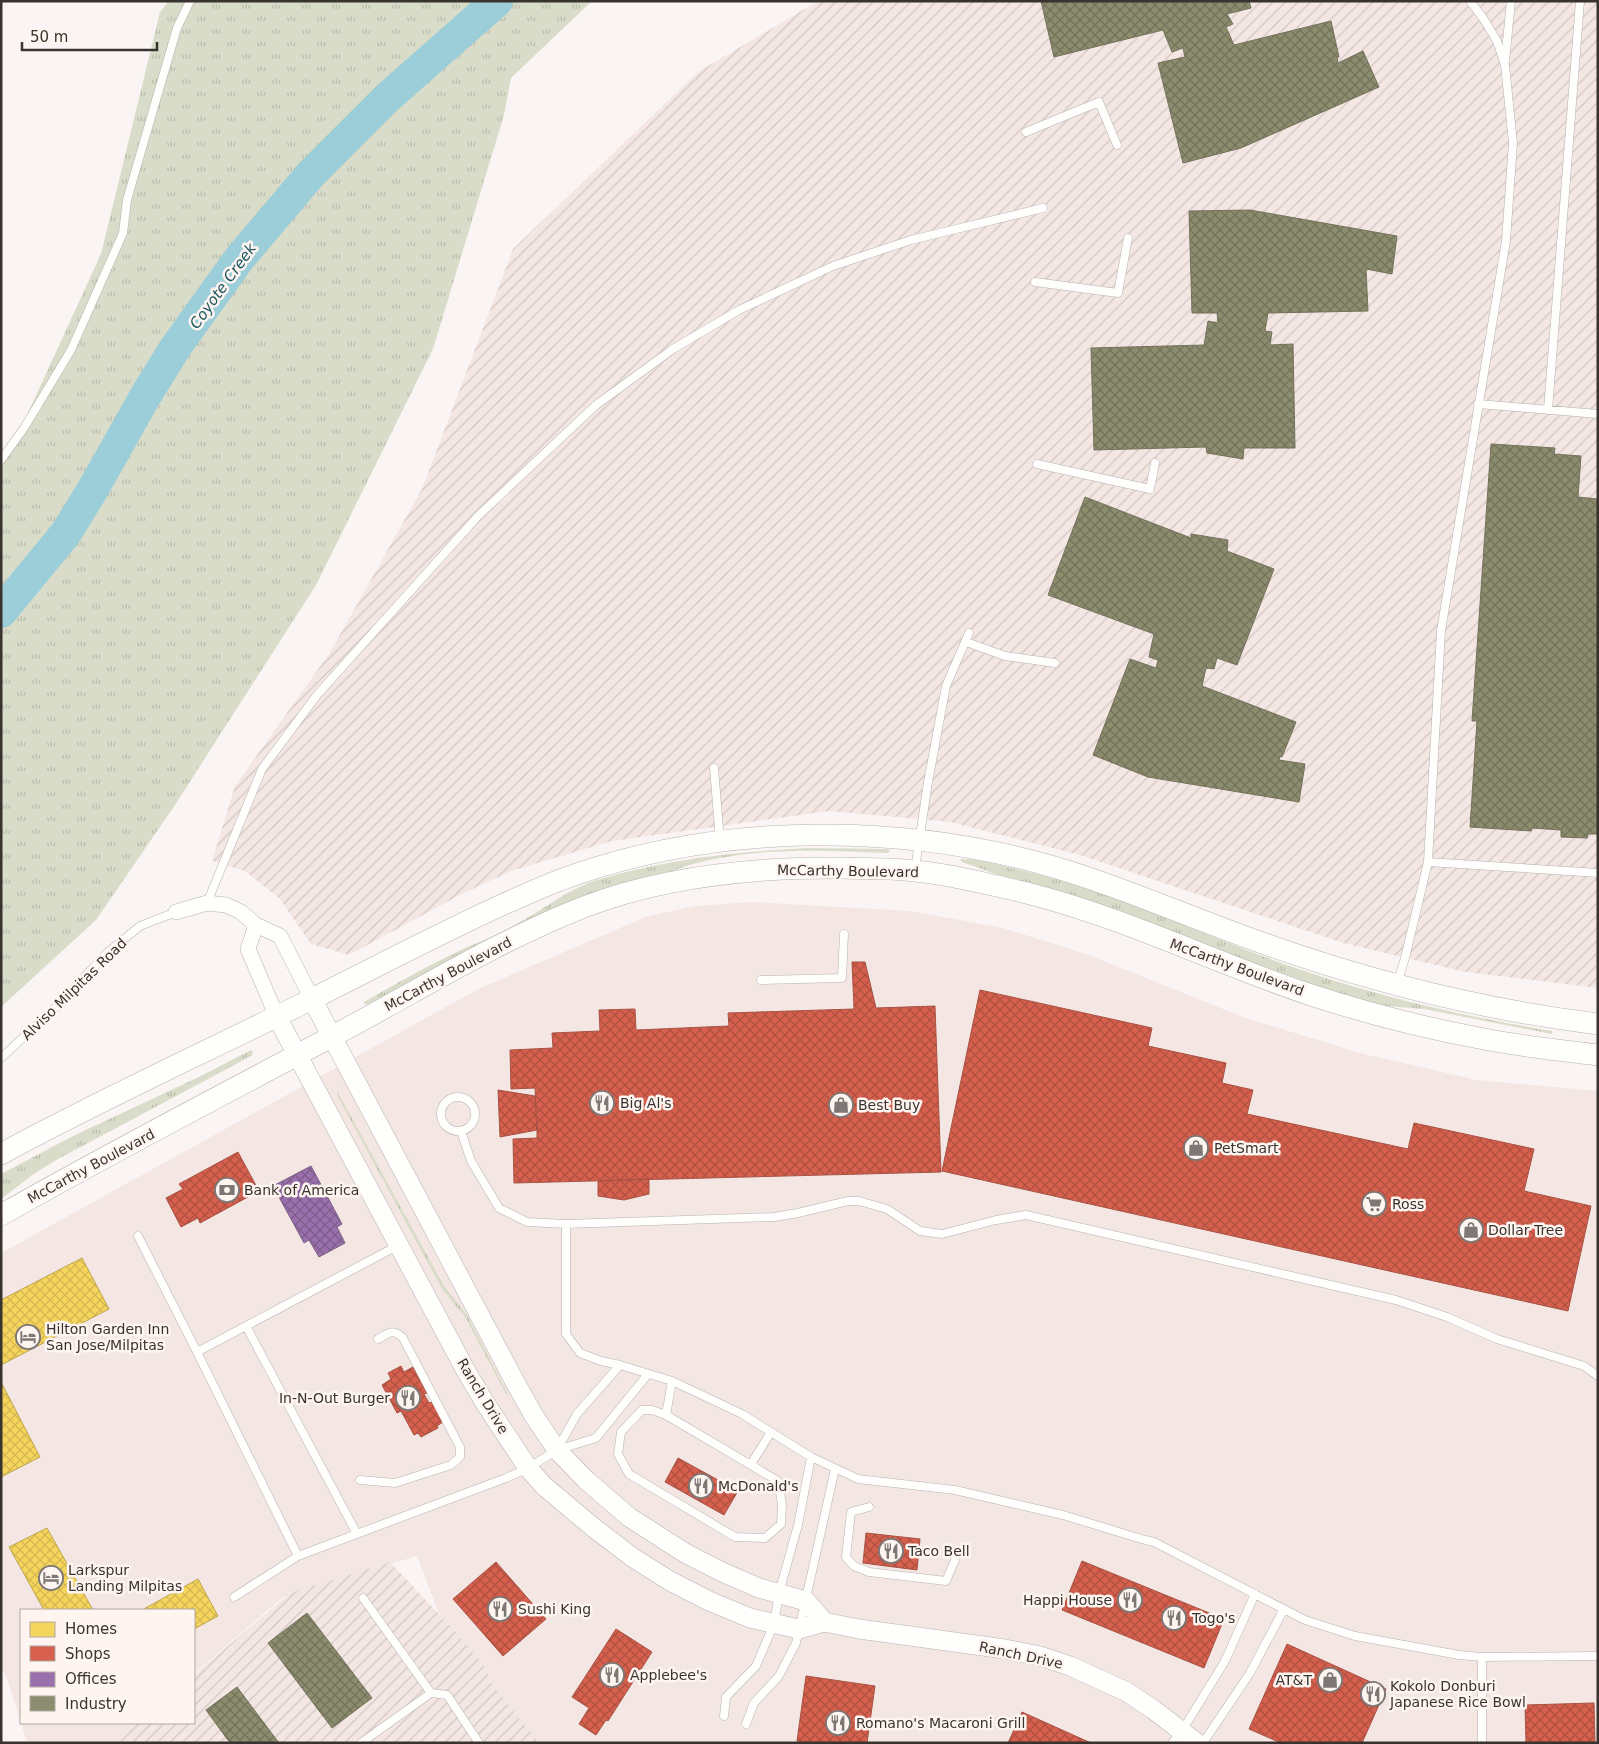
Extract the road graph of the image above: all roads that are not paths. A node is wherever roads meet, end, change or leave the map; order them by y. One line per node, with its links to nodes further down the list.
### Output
1 (190, 1): 14 (lane)
2 (1470, 1): 5 (lane)
3 (1511, 1): 5 (lane)
4 (1580, 1): 12 (lane)
5 (1505, 65): 11 (lane)
6 (1026, 132): 7 (lane)
7 (1117, 145)
8 (1043, 208): 26 (lane)
9 (1128, 238): 10 (lane)
10 (1035, 282)
11 (1478, 404): 12 (lane); 23 (lane)
12 (1548, 410): 13 (lane)
13 (1598, 414)
14 (1, 460)
15 (1155, 463): 16 (lane)
16 (1037, 464)
17 (969, 633): 18 (lane)
18 (966, 642): 19 (lane); 21 (lane)
19 (1055, 662)
20 (714, 768): 22 (lane)
21 (919, 840): 22 (main road); 24 (lane); 31 (main road)
22 (720, 842): 32 (main road)
23 (1428, 862): 25 (lane); 31 (lane)
24 (915, 871): 35 (main road, McCarthy Boulevard); 37 (main road, McCarthy Boulevard)
25 (1598, 873)
26 (207, 904): 27 (street); 28 (street)
27 (176, 912): 38 (lane, Alviso Milpitas Road)
28 (256, 925): 32 (street); 33 (street)
29 (844, 934): 30 (lane)
30 (762, 980)
31 (1396, 986): 34 (main road)
32 (312, 999): 33 (main road); 35 (street)
33 (277, 1016): 36 (street, Ranch Drive); 40 (main road)
34 (1598, 1024)
35 (332, 1036): 36 (main road, McCarthy Boulevard); 54 (street)
36 (297, 1054): 41 (main road, McCarthy Boulevard); 44 (street, Ranch Drive)
37 (1598, 1055)
38 (1, 1058)
39 (461, 1131): 39 (lane); 42 (lane)
40 (1, 1154)
41 (1, 1215)
42 (566, 1224): 48 (lane); 50 (lane)
43 (138, 1236): 47 (lane)
44 (399, 1245): 45 (lane); 57 (street, Ranch Drive)
45 (246, 1326): 47 (lane); 61 (lane)
46 (378, 1339): 59 (lane)
47 (197, 1352): 62 (lane)
48 (620, 1365): 49 (lane); 54 (lane)
49 (648, 1374): 51 (lane); 54 (lane)
50 (1598, 1376)
51 (672, 1381): 52 (lane); 53 (lane)
52 (666, 1415): 56 (lane); 56 (lane)
53 (771, 1432): 55 (lane); 56 (lane)
54 (557, 1450): 57 (lane); 64 (street)
55 (811, 1458): 58 (lane); 64 (lane)
56 (751, 1464)
57 (528, 1468): 61 (lane); 71 (street, Ranch Drive)
58 (835, 1469): 65 (lane); 68 (lane)
59 (360, 1480)
60 (869, 1507): 63 (lane)
61 (357, 1534): 62 (lane)
62 (298, 1556): 66 (lane)
63 (956, 1560)
64 (779, 1593): 68 (street); 71 (lane)
65 (1255, 1594): 69 (lane); 78 (lane)
66 (234, 1597)
67 (363, 1598): 75 (lane)
68 (806, 1601): 70 (street); 72 (lane)
69 (1284, 1609): 74 (lane); 82 (lane)
70 (824, 1622): 72 (street, Ranch Drive); 78 (street, Ranch Drive)
71 (774, 1624): 72 (street, Ranch Drive); 76 (lane)
72 (799, 1629): 77 (lane)
73 (1598, 1656): 74 (lane)
74 (1482, 1657): 83 (lane)
75 (431, 1693): 79 (lane); 80 (lane)
76 (724, 1716)
77 (746, 1724)
78 (1177, 1737): 81 (street, Ranch Drive)
79 (361, 1743)
80 (479, 1743)
81 (1197, 1743)
82 (1203, 1743)
83 (1482, 1743)

